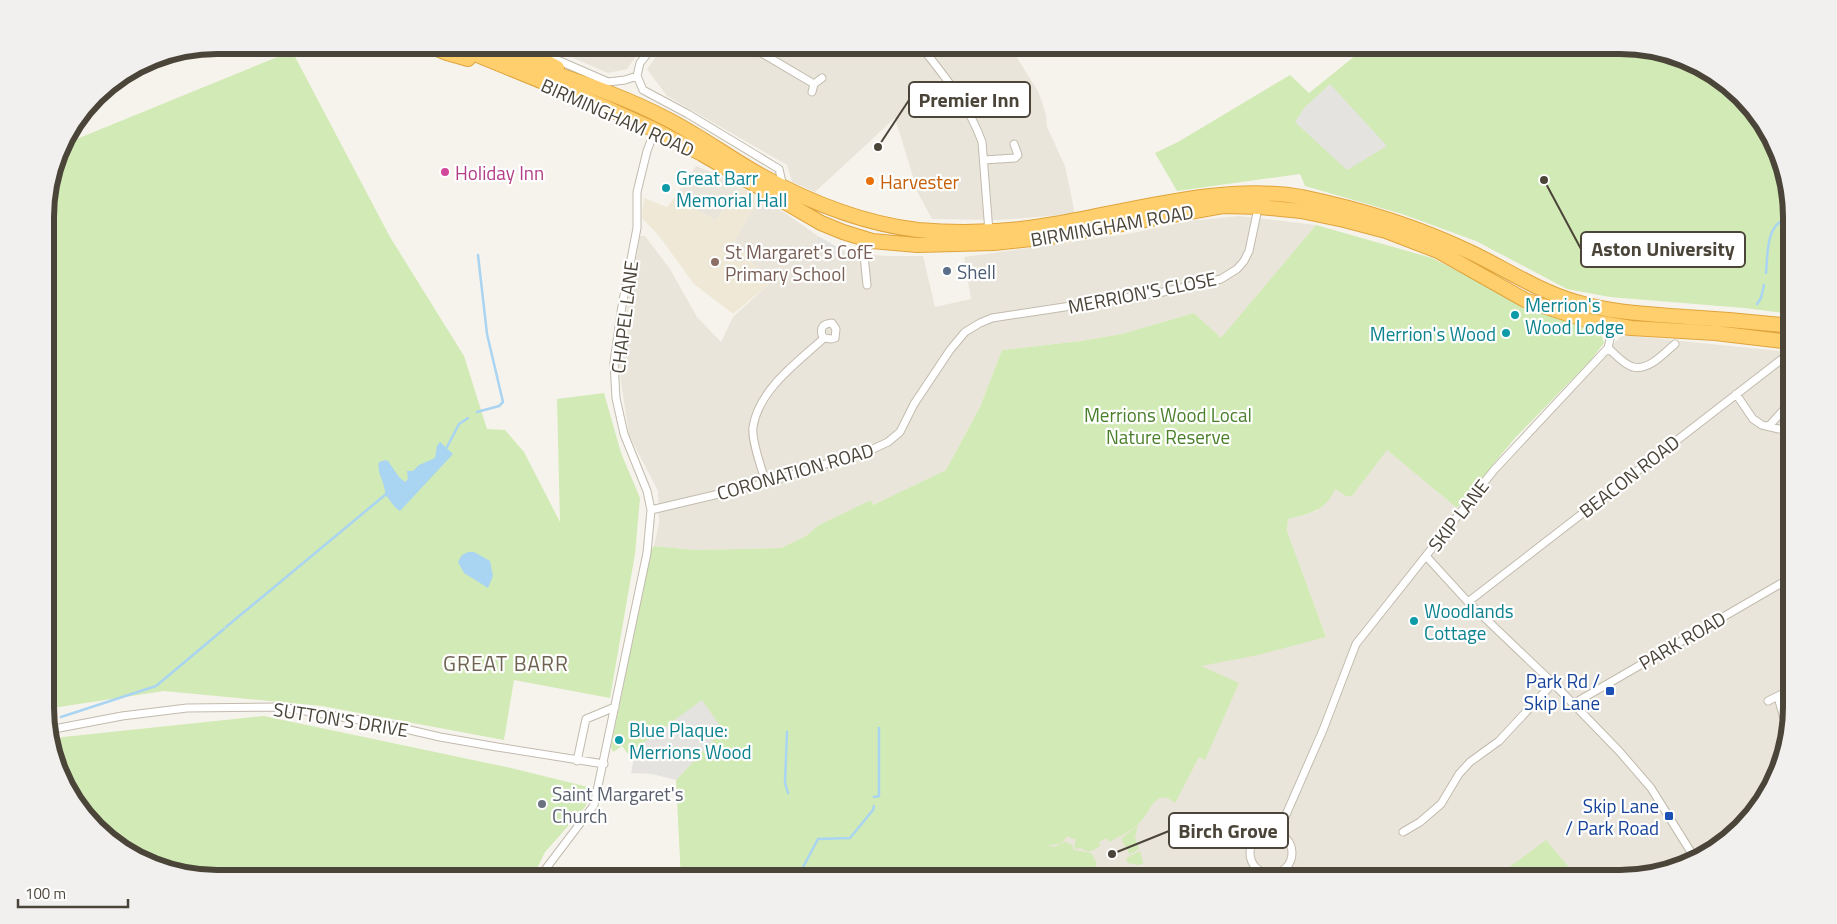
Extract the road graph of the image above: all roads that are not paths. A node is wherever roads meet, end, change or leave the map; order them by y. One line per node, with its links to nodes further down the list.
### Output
1 (452, 54): 10 (highway)
2 (481, 54): 10 (highway, BIRMINGHAM ROAD)
3 (493, 54): 10 (highway, BIRMINGHAM ROAD)
4 (522, 54): 10 (highway)
5 (532, 54): 13 (highway)
6 (542, 54): 11 (street, BIRMINGHAM ROAD)
7 (647, 54): 11 (street)
8 (763, 54): 14 (street)
9 (927, 54): 18 (street)
10 (530, 70): 13 (highway, BIRMINGHAM ROAD); 16 (highway, BIRMINGHAM ROAD)
11 (637, 76): 19 (street, BIRMINGHAM ROAD)
12 (822, 78): 14 (street)
13 (584, 83): 19 (highway, BIRMINGHAM ROAD)
14 (814, 84): 15 (street)
15 (812, 92)
16 (655, 130): 24 (highway, BIRMINGHAM ROAD); 39 (street, CHAPEL LANE)
17 (1014, 144): 18 (street)
18 (984, 160): 23 (street)
19 (783, 187): 21 (highway, BIRMINGHAM ROAD)
20 (1258, 202): 23 (highway, BIRMINGHAM ROAD); 24 (highway, BIRMINGHAM ROAD); 26 (street, MERRION'S CLOSE); 27 (highway, BIRMINGHAM ROAD); 28 (highway, BIRMINGHAM ROAD)
21 (821, 205): 22 (highway, BIRMINGHAM ROAD); 24 (highway)
22 (838, 212): 23 (highway, BIRMINGHAM ROAD); 24 (highway)
23 (990, 232)
24 (866, 239): 25 (street)
25 (867, 285)
26 (980, 323): 38 (street, CORONATION ROAD)
27 (1783, 325)
28 (1613, 326): 30 (highway, BIRMINGHAM ROAD); 32 (street)
29 (824, 338): 38 (street)
30 (1783, 341)
31 (1675, 344): 32 (street)
32 (1608, 348): 42 (street, SKIP LANE)
33 (1783, 358): 34 (street, BEACON ROAD)
34 (1736, 394): 36 (street); 44 (street, BEACON ROAD)
35 (1783, 410): 36 (street)
36 (1769, 426): 37 (street)
37 (1779, 429)
38 (766, 483): 40 (street, CORONATION ROAD)
39 (649, 499): 40 (street, CORONATION ROAD); 41 (street, CHAPEL LANE)
40 (670, 505): 41 (street, CORONATION ROAD)
41 (652, 510): 50 (street, CHAPEL LANE)
42 (1426, 556): 44 (street, SKIP LANE); 56 (street)
43 (1783, 582): 49 (street, PARK ROAD)
44 (1468, 602): 45 (street, SKIP LANE)
45 (1553, 684): 49 (street, SKIP LANE); 55 (street)
46 (1783, 694): 47 (street)
47 (1778, 697): 48 (street); 51 (street)
48 (1768, 701)
49 (1573, 704): 57 (street, SKIP LANE)
50 (615, 707): 53 (street); 54 (street, CHAPEL LANE)
51 (1783, 715)
52 (55, 729): 53 (street, SUTTON'S DRIVE)
53 (577, 761): 54 (street, SUTTON'S DRIVE)
54 (604, 764): 58 (street, CHAPEL LANE)
55 (1406, 827)
56 (1278, 833): 59 (street); 60 (street)
57 (1692, 853)
58 (545, 870)
59 (1258, 870)
60 (1283, 870)

